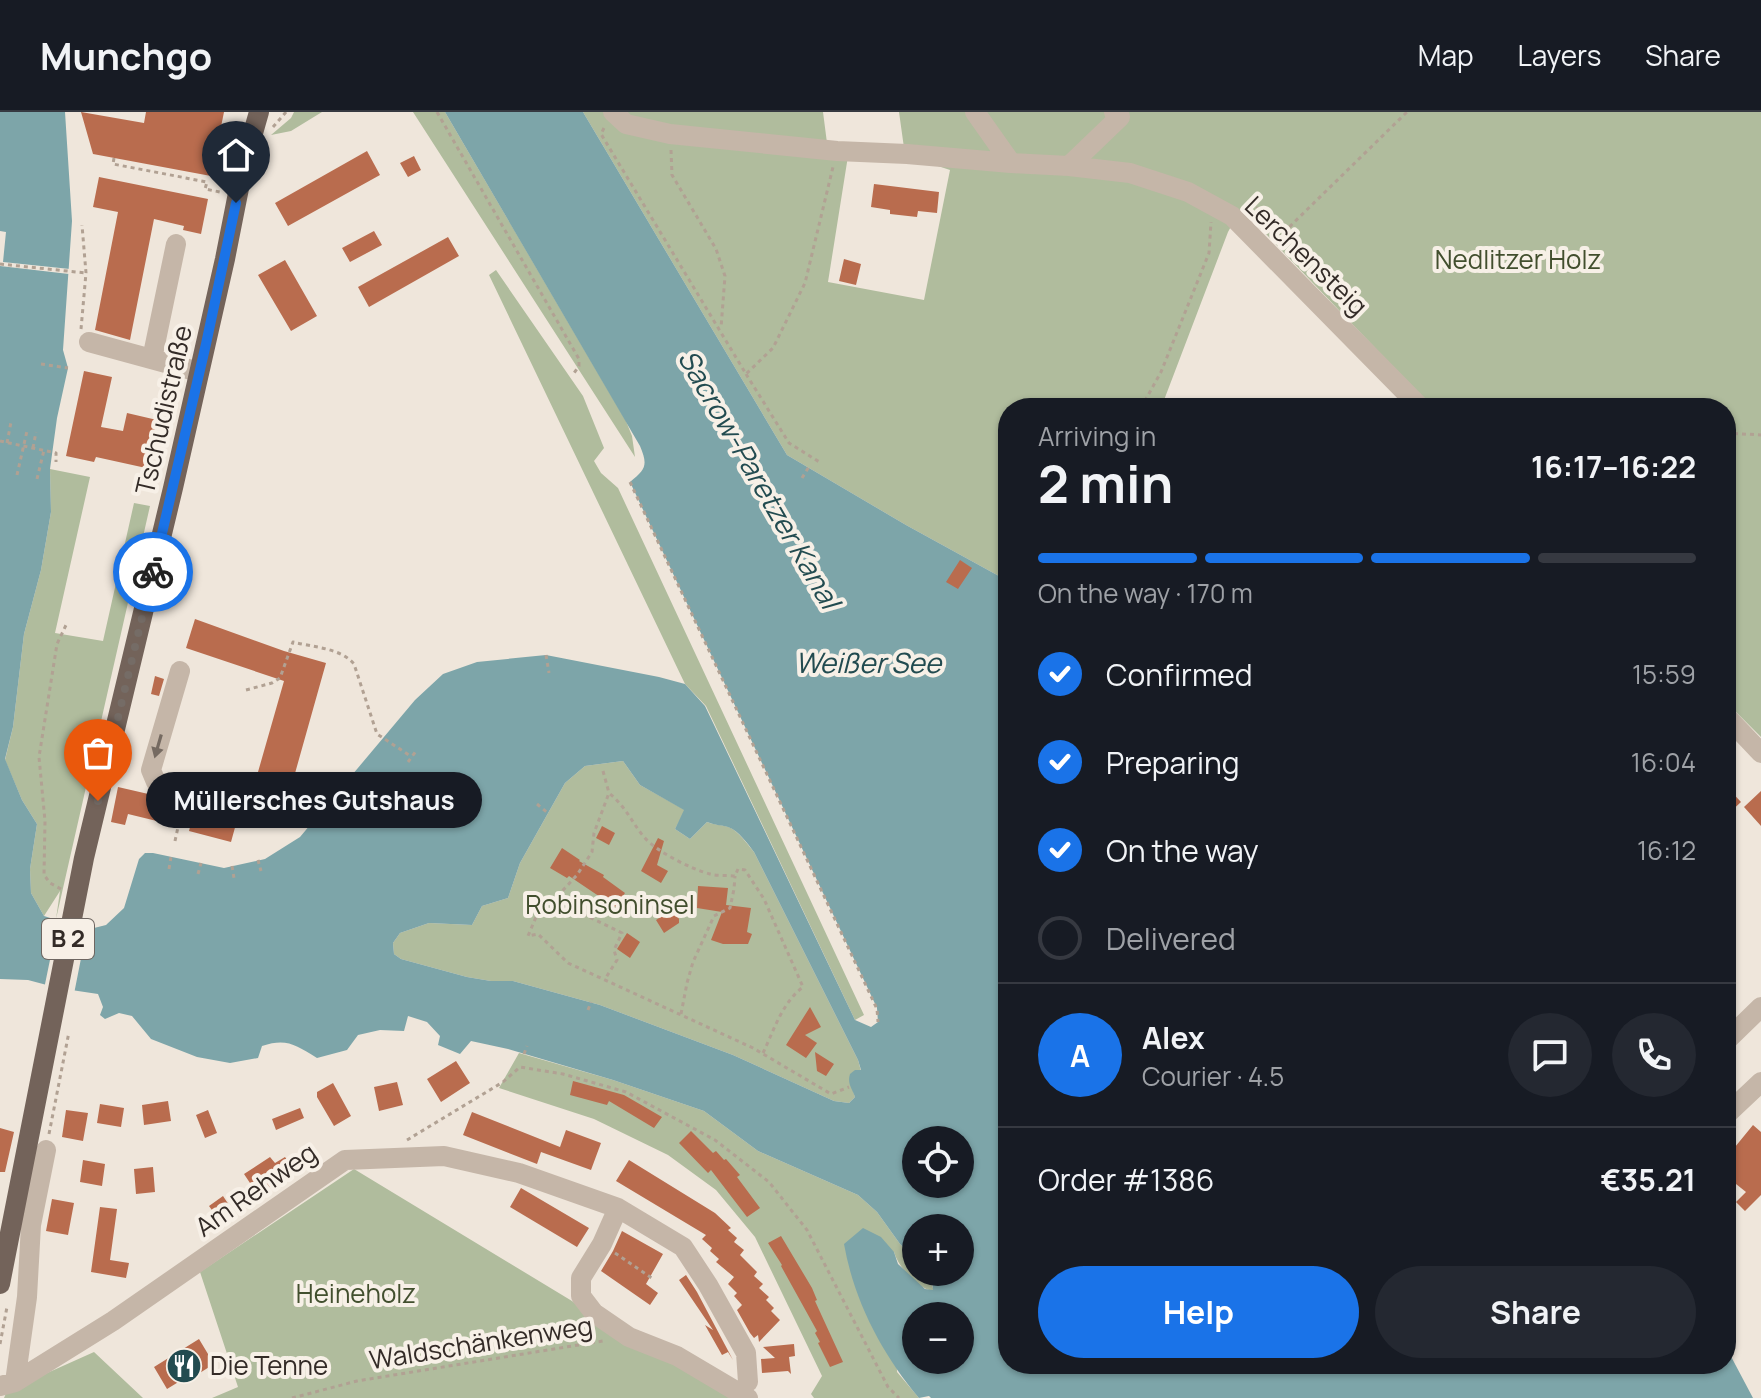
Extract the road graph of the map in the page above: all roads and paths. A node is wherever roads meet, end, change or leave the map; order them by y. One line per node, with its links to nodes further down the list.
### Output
1 (259, 112): 24 (main road, Tschudistraße / B 2)
2 (437, 112): 25 (path)
3 (975, 112): 10 (street)
4 (1114, 112): 11 (street)
5 (1407, 112): 16 (path)
6 (610, 118): 7 (street, Lerchensteig); 19 (path)
7 (670, 134): 8 (street, Lerchensteig); 19 (path)
8 (837, 151): 10 (street, Lerchensteig); 26 (path)
9 (114, 158): 12 (path)
10 (1011, 163): 11 (street, Lerchensteig)
11 (1069, 166): 16 (street, Lerchensteig)
12 (226, 193)
13 (82, 225): 18 (path)
14 (1211, 226): 27 (path)
15 (176, 244): 21 (street)
16 (1265, 250): 28 (street, Lerchensteig)
17 (0, 264): 18 (path)
18 (86, 273): 20 (path)
19 (720, 332): 26 (path)
20 (89, 342): 21 (street)
21 (152, 359): 24 (street)
22 (41, 364): 23 (path)
23 (68, 368)
24 (199, 372): 80 (main road, Tschudistraße / B 2)
25 (574, 373)
26 (746, 374): 40 (path)
27 (1147, 398)
28 (1411, 398)
29 (11, 422): 35 (path)
30 (27, 431): 36 (path)
31 (36, 432): 37 (path)
32 (1736, 434): 33 (path)
33 (1761, 435)
34 (0, 441): 35 (path)
35 (7, 443): 36 (path)
36 (23, 446): 37 (path); 42 (path)
37 (33, 448): 38 (path)
38 (44, 450): 39 (path); 44 (path)
39 (56, 462)
40 (821, 463)
41 (810, 465): 43 (path)
42 (17, 475)
43 (802, 478)
44 (37, 479)
45 (630, 482): 79 (path)
46 (67, 623): 72 (path)
47 (546, 655): 49 (path)
48 (180, 671): 57 (street, one-way to 57)
49 (549, 673)
50 (246, 690): 54 (path)
51 (1736, 727): 53 (street)
52 (416, 751): 54 (path)
53 (1761, 753)
54 (412, 757): 55 (path)
55 (408, 762)
56 (603, 771): 59 (path)
57 (187, 789): 58 (street); 62 (path)
58 (231, 790)
59 (609, 793): 70 (path); 73 (path)
60 (537, 804): 61 (path)
61 (549, 814)
62 (175, 841)
63 (171, 857): 67 (path)
64 (258, 860): 68 (path)
65 (201, 863): 69 (path)
66 (232, 866): 71 (path)
67 (169, 869)
68 (261, 871)
69 (198, 874)
70 (735, 876): 78 (path); 83 (path)
71 (234, 878)
72 (61, 889)
73 (554, 900): 74 (path); 74 (path)
74 (605, 979): 78 (path)
75 (591, 1002): 77 (path)
76 (1761, 1007): 81 (street)
77 (588, 1010)
78 (681, 1014): 83 (path)
79 (878, 1022)
80 (61, 1025): 89 (path); 93 (main road, B 2)
81 (1736, 1031)
82 (527, 1046): 84 (path)
83 (763, 1053): 86 (path)
84 (524, 1054)
85 (1761, 1082): 87 (street)
86 (849, 1087)
87 (1736, 1106)
88 (401, 1143): 98 (path)
89 (46, 1150): 95 (street)
90 (618, 1208): 91 (street, Am Rehweg); 95 (street, Am Rehweg); 96 (street, Am Rehweg)
91 (602, 1244): 92 (path); 94 (street, Am Rehweg)
92 (653, 1279)
93 (0, 1284)
94 (629, 1337): 96 (street, Am Rehweg); 97 (path, Waldschänkenweg)
95 (8, 1384)
96 (748, 1390)
97 (292, 1398)
98 (899, 1398)

